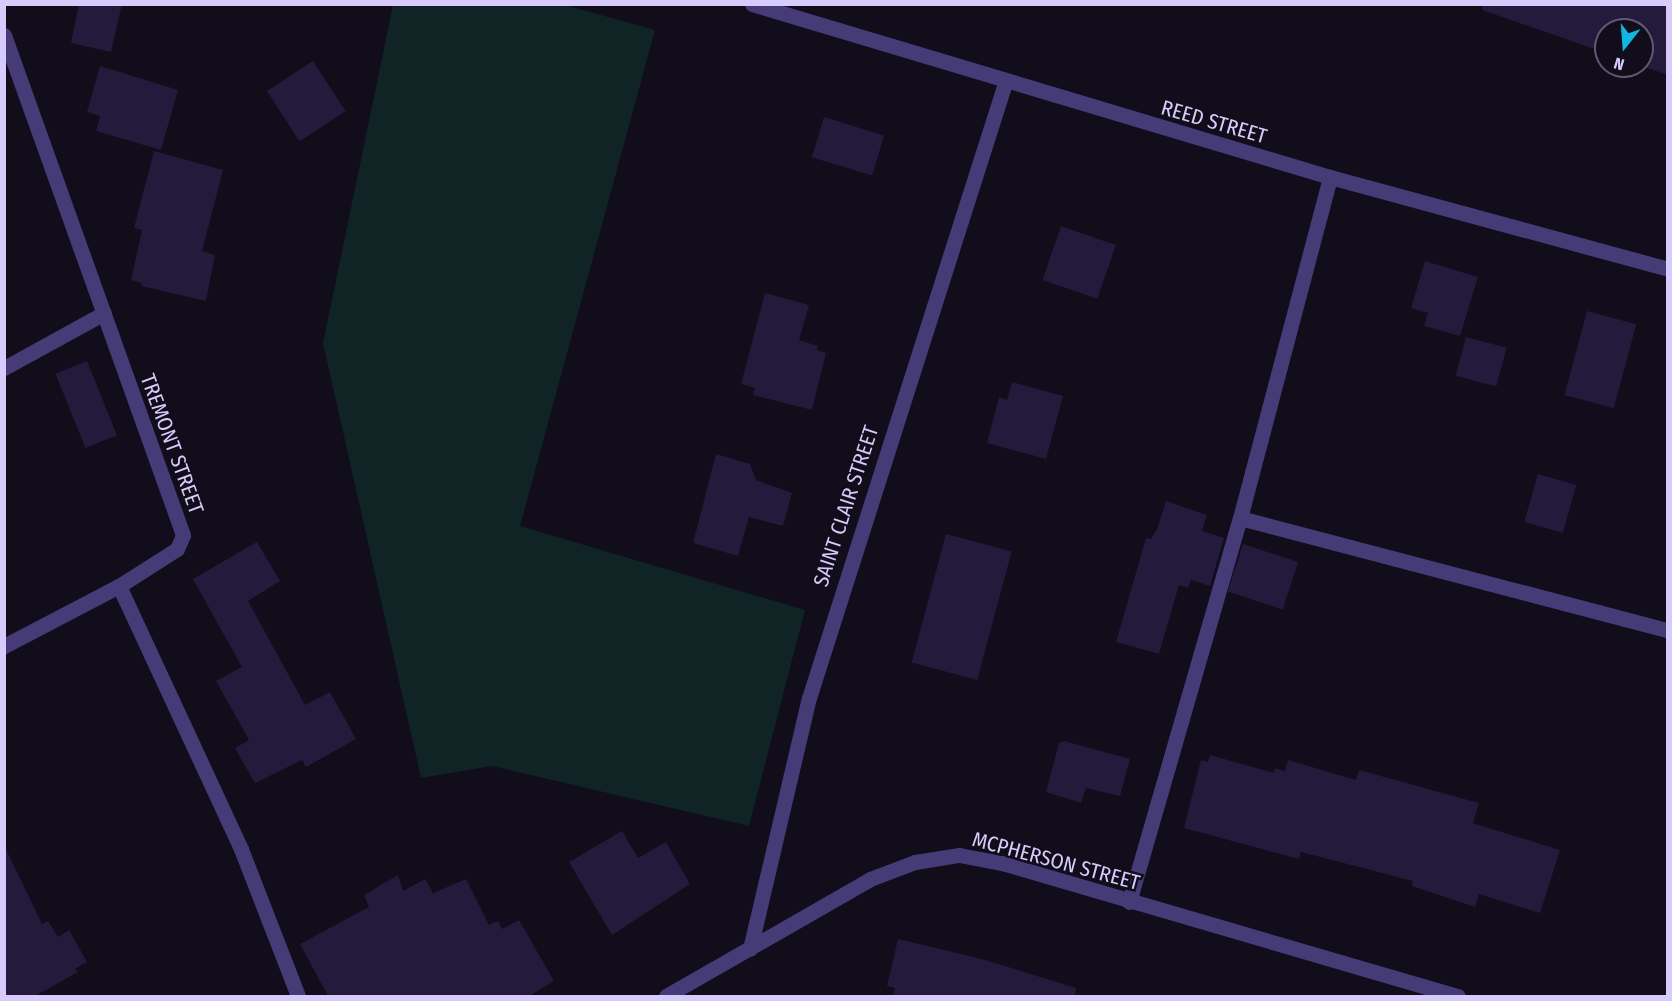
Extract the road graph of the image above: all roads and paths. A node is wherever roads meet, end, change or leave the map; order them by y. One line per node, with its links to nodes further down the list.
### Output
1 (752, 4): 3 (street, REED STREET)
2 (6, 43): 6 (street, TREMONT STREET)
3 (1005, 83): 4 (street, REED STREET); 13 (street, SAINT CLAIR STREET)
4 (1330, 177): 5 (street, REED STREET); 8 (street)
5 (1668, 269)
6 (104, 313): 7 (street); 9 (street, TREMONT STREET)
7 (4, 368)
8 (1240, 518): 10 (street); 12 (street)
9 (119, 586): 11 (street, TREMONT STREET); 14 (street)
10 (1668, 630)
11 (4, 646)
12 (1129, 902): 13 (street, MCPHERSON STREET); 16 (street, MCPHERSON STREET)
13 (750, 949): 15 (street, MCPHERSON STREET)
14 (298, 996)
15 (666, 996)
16 (1458, 996)

